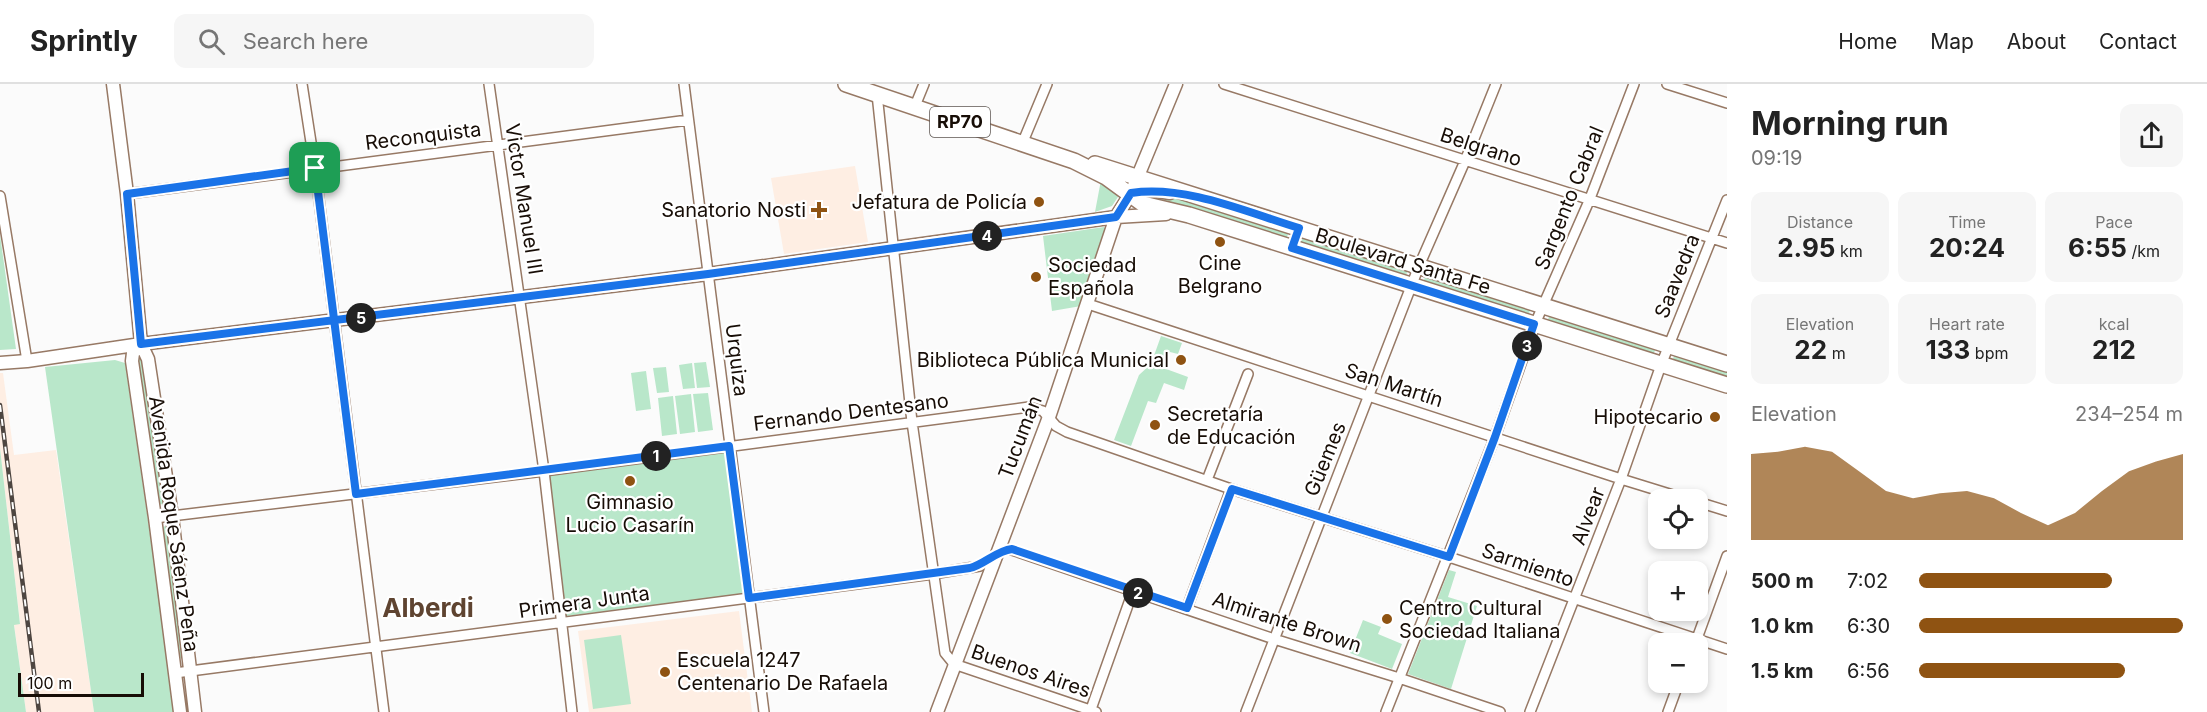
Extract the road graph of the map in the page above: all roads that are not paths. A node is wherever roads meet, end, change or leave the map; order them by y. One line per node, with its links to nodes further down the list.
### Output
1 (112, 84): 24 (street, Avenida Roque Sáenz Peña)
2 (302, 84): 21 (street)
3 (489, 84): 18 (street, Victor Manuel III)
4 (684, 84): 16 (street, Urquiza)
5 (846, 84): 13 (main road, Boulevard Santa Fe / RP70)
6 (924, 84): 15 (street)
7 (1047, 84): 17 (street)
8 (1176, 84): 22 (street, Tucumán)
9 (1224, 84): 20 (street, Belgrano)
10 (1496, 84): 20 (street, Güemes)
11 (1634, 84): 28 (street, Sargento Cabral)
12 (1667, 84): 14 (street)
13 (877, 94): 15 (main road, Boulevard Santa Fe / RP70); 35 (street)
14 (1727, 103)
15 (915, 106): 17 (main road, Boulevard Santa Fe / RP70)
16 (688, 120): 18 (street, Reconquista); 37 (street, Urquiza)
17 (1022, 144): 19 (main road, Boulevard Santa Fe / RP70)
18 (497, 145): 21 (street, Reconquista); 39 (street, Victor Manuel III)
19 (1074, 160): 22 (main road, Boulevard Santa Fe / RP70); 23 (main road, Boulevard Santa Fe / RP70)
20 (1466, 161): 28 (street, Belgrano); 36 (street, Güemes)
21 (315, 168): 24 (street, Reconquista); 42 (street)
22 (1138, 177): 23 (street, Tucumán); 26 (main road, Boulevard Santa Fe / RP70)
23 (1131, 193): 26 (street); 29 (main road, Boulevard Santa Fe / RP70); 30 (street, Tucumán)
24 (127, 194): 44 (street, Avenida Roque Sáenz Peña)
25 (0, 196): 46 (street)
26 (1207, 199): 31 (main road, Boulevard Santa Fe / RP70)
27 (1727, 200): 32 (street, Saavedra)
28 (1589, 201): 32 (street, Belgrano); 41 (street, Sargento Cabral)
29 (1182, 214): 30 (street); 34 (main road, Boulevard Santa Fe / RP70)
30 (1116, 217): 35 (street); 40 (street, Tucumán)
31 (1299, 228): 34 (main road); 36 (main road, Boulevard Santa Fe / RP70)
32 (1711, 239): 33 (street, Belgrano); 45 (street, Saavedra)
33 (1727, 243)
34 (1292, 248): 38 (main road, Boulevard Santa Fe / RP70)
35 (894, 250): 37 (street); 54 (street)
36 (1419, 266): 38 (street, Güemes); 41 (main road, Boulevard Santa Fe / RP70)
37 (708, 274): 39 (street); 56 (street, Urquiza)
38 (1411, 285): 43 (main road, Boulevard Santa Fe / RP70); 52 (street, Güemes)
39 (520, 296): 42 (street); 57 (street, Victor Manuel III)
40 (1088, 304): 52 (street, San Martín); 53 (street, Tucumán)
41 (1544, 306): 43 (street, Sargento Cabral); 45 (main road, Boulevard Santa Fe / RP70)
42 (333, 321): 44 (street); 62 (street)
43 (1534, 324): 48 (main road, Boulevard Santa Fe / RP70); 55 (street, Sargento Cabral)
44 (141, 344): 46 (street); 65 (street, Avenida Roque Sáenz Peña); 66 (street, Avenida Roque Sáenz Peña)
45 (1668, 346): 48 (street, Saavedra); 49 (main road, Boulevard Santa Fe / RP70)
46 (27, 361): 47 (street)
47 (0, 363)
48 (1661, 364): 51 (main road, Boulevard Santa Fe / RP70); 58 (street, Alvear)
49 (1727, 364)
50 (1248, 374): 59 (street)
51 (1727, 385)
52 (1369, 396): 55 (street, San Martín); 67 (street, Güemes)
53 (1049, 417): 54 (street, Fernando Dentesano); 59 (street, Sarmiento); 68 (street, Tucumán)
54 (912, 422): 56 (street, Fernando Dentesano); 71 (street)
55 (1495, 437): 58 (street, San Martín); 70 (street, Sargento Cabral)
56 (729, 446): 57 (street, Fernando Dentesano); 73 (street, Urquiza)
57 (544, 471): 62 (street, Fernando Dentesano); 76 (street, Victor Manuel III)
58 (1621, 479): 61 (street, San Martín); 74 (street, Alvear)
59 (1207, 480): 60 (street, Sarmiento)
60 (1232, 489): 67 (street, Sarmiento); 75 (street)
61 (1653, 489)
62 (356, 494): 65 (street, Fernando Dentesano); 81 (street)
63 (1708, 505): 64 (street)
64 (1727, 511)
65 (172, 516): 66 (street, Fernando Dentesano); 84 (street, Avenida Roque Sáenz Peña)
66 (155, 518): 85 (street, Avenida Roque Sáenz Peña)
67 (1321, 518): 70 (street, Sarmiento); 79 (street, Güemes)
68 (995, 556): 71 (street, Primera Junta); 72 (street, Almirante Brown); 83 (street, Tucumán)
69 (1727, 556): 78 (street)
70 (1449, 557): 74 (street, Sarmiento); 86 (street, Sargento Cabral)
71 (933, 574): 73 (street, Primera Junta); 83 (street)
72 (1133, 591): 75 (street, Almirante Brown); 88 (street)
73 (749, 598): 76 (street, Primera Junta); 93 (street, Urquiza)
74 (1575, 600): 77 (street, Sarmiento); 98 (street, Alvear)
75 (1187, 608): 79 (street, Almirante Brown)
76 (561, 623): 81 (street, Primera Junta); 92 (street, Victor Manuel III)
77 (1670, 633)
78 (1699, 633)
79 (1274, 639): 86 (street, Almirante Brown); 95 (street, Güemes)
80 (1708, 645): 82 (street, Sarmiento)
81 (376, 647): 84 (street, Primera Junta); 91 (street)
82 (1727, 649)
83 (954, 664): 88 (street, Buenos Aires); 94 (street, Tucumán)
84 (190, 672): 85 (street, Primera Junta); 90 (street, Avenida Roque Sáenz Peña)
85 (175, 673): 89 (street, Avenida Roque Sáenz Peña)
86 (1400, 678): 96 (street, Sargento Cabral); 97 (street, Almirante Brown)
87 (1675, 693): 99 (street)
88 (1092, 711)
89 (180, 712)
90 (195, 712)
91 (384, 712)
92 (572, 712)
93 (764, 712)
94 (937, 712)
95 (1246, 712)
96 (1386, 712)
97 (1500, 712)
98 (1530, 712)
99 (1668, 712)

